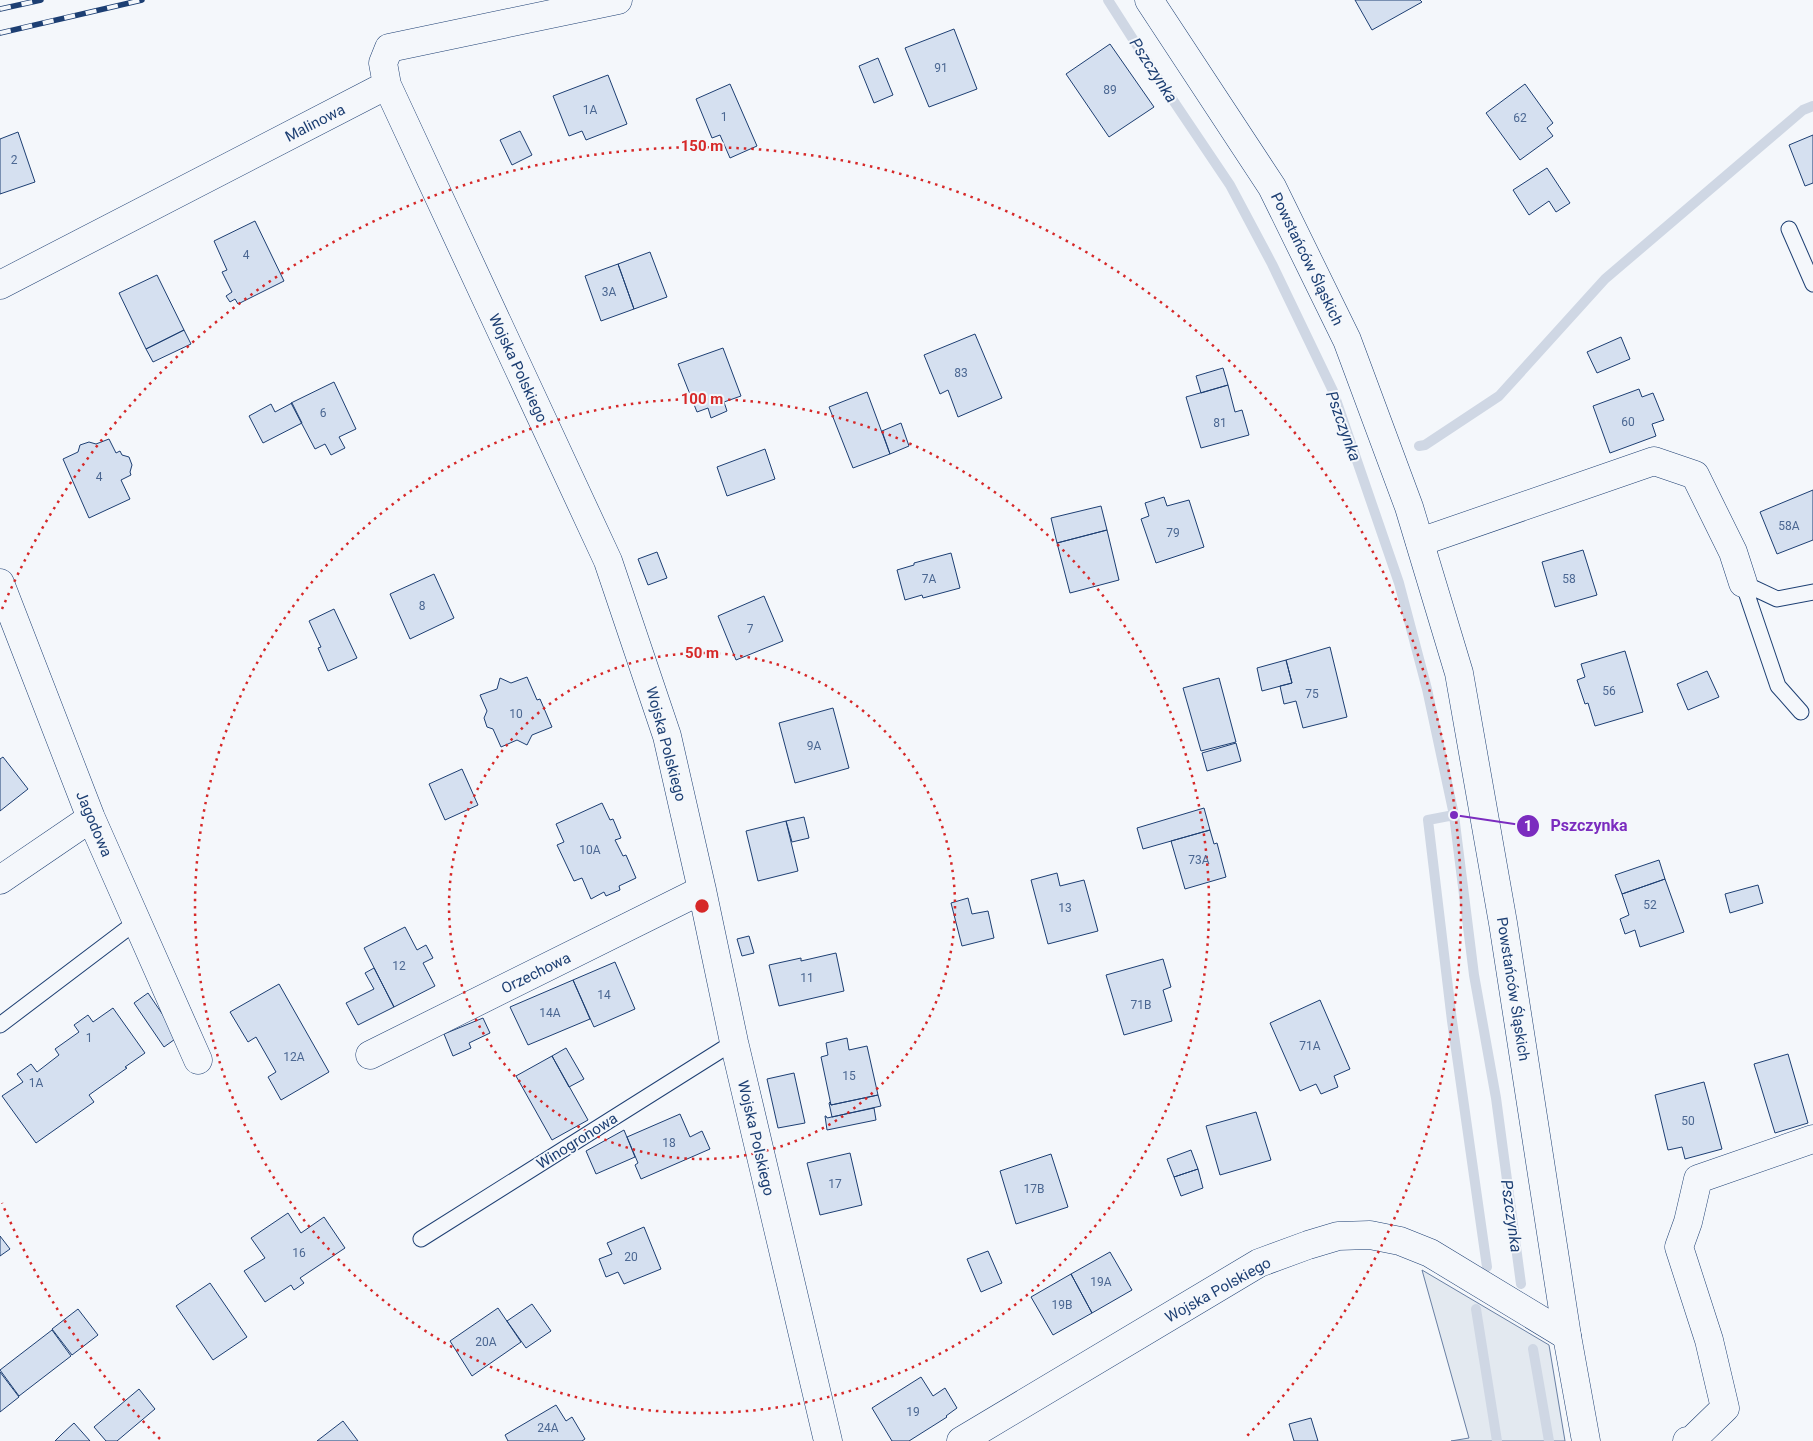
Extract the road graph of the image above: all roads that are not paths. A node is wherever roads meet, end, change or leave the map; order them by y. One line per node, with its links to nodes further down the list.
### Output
1 (618, 0): 3 (street)
2 (1149, 0): 7 (street, Powstańców Śląskich)
3 (388, 85): 6 (street, Malinowa); 14 (street, Wojska Polskiego)
4 (1789, 229): 5 (lane)
5 (1813, 284)
6 (0, 285)
7 (1420, 542): 9 (street); 22 (street, Powstańców Śląskich)
8 (0, 583): 12 (street, Jagodowa)
9 (1743, 583): 10 (lane); 11 (lane)
10 (1813, 592)
11 (1801, 712)
12 (90, 818): 13 (street); 15 (street, Jagodowa)
13 (0, 880)
14 (702, 890): 17 (street, Wojska Polskiego); 18 (street, Orzechowa)
15 (136, 922): 16 (lane); 19 (street, Jagodowa)
16 (0, 1025)
17 (734, 1042): 21 (lane, Winogronowa); 23 (street, Wojska Polskiego)
18 (370, 1056)
19 (198, 1060)
20 (1813, 1139): 26 (street)
21 (421, 1239)
22 (1567, 1336): 24 (street, Wojska Polskiego); 25 (street, Powstańców Śląskich)
23 (828, 1441)
24 (961, 1441)
25 (1586, 1441)
26 (1687, 1441)

